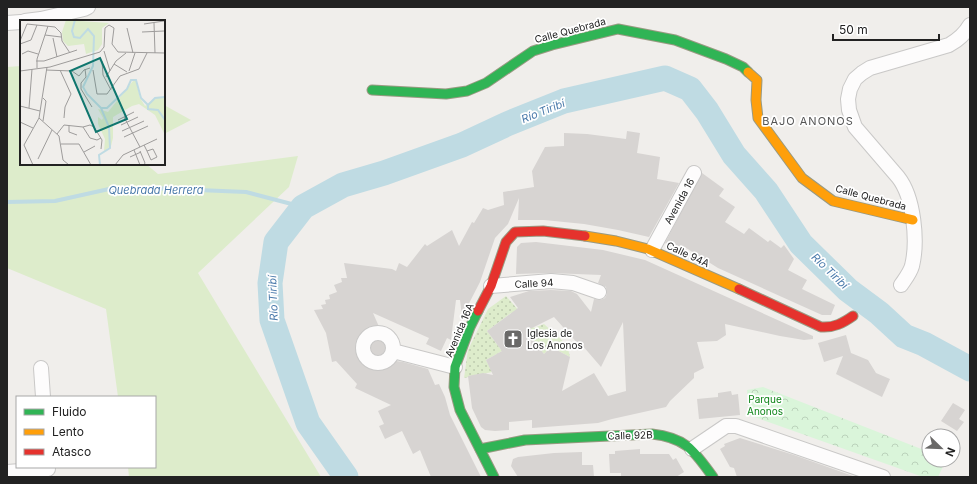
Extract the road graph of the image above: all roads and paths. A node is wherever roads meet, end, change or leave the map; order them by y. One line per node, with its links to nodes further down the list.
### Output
1 (88, 7): 2 (street)
2 (33, 20)
3 (20, 22): 4 (street)
4 (7, 23)
5 (970, 25): 8 (street)
6 (372, 90): 8 (street, Calle Quebrada)
7 (694, 173): 10 (street, Avenida 16)
8 (913, 220): 11 (street)
9 (506, 242): 10 (street, Calle 94A); 12 (street, Avenida 16A)
10 (652, 250): 14 (street, Calle 94A)
11 (901, 285)
12 (491, 286): 13 (street, Calle 94); 16 (street, Avenida 16A)
13 (599, 292)
14 (853, 316)
15 (394, 351): 16 (street)
16 (454, 367): 19 (street, Avenida 16A)
17 (41, 368): 18 (street)
18 (43, 396)
19 (480, 449): 20 (street, Calle 92B); 23 (street, Avenida 16A)
20 (692, 449): 24 (street); 25 (street)
21 (48, 471): 22 (street)
22 (7, 472)
23 (494, 477)
24 (713, 477)
25 (883, 477)

